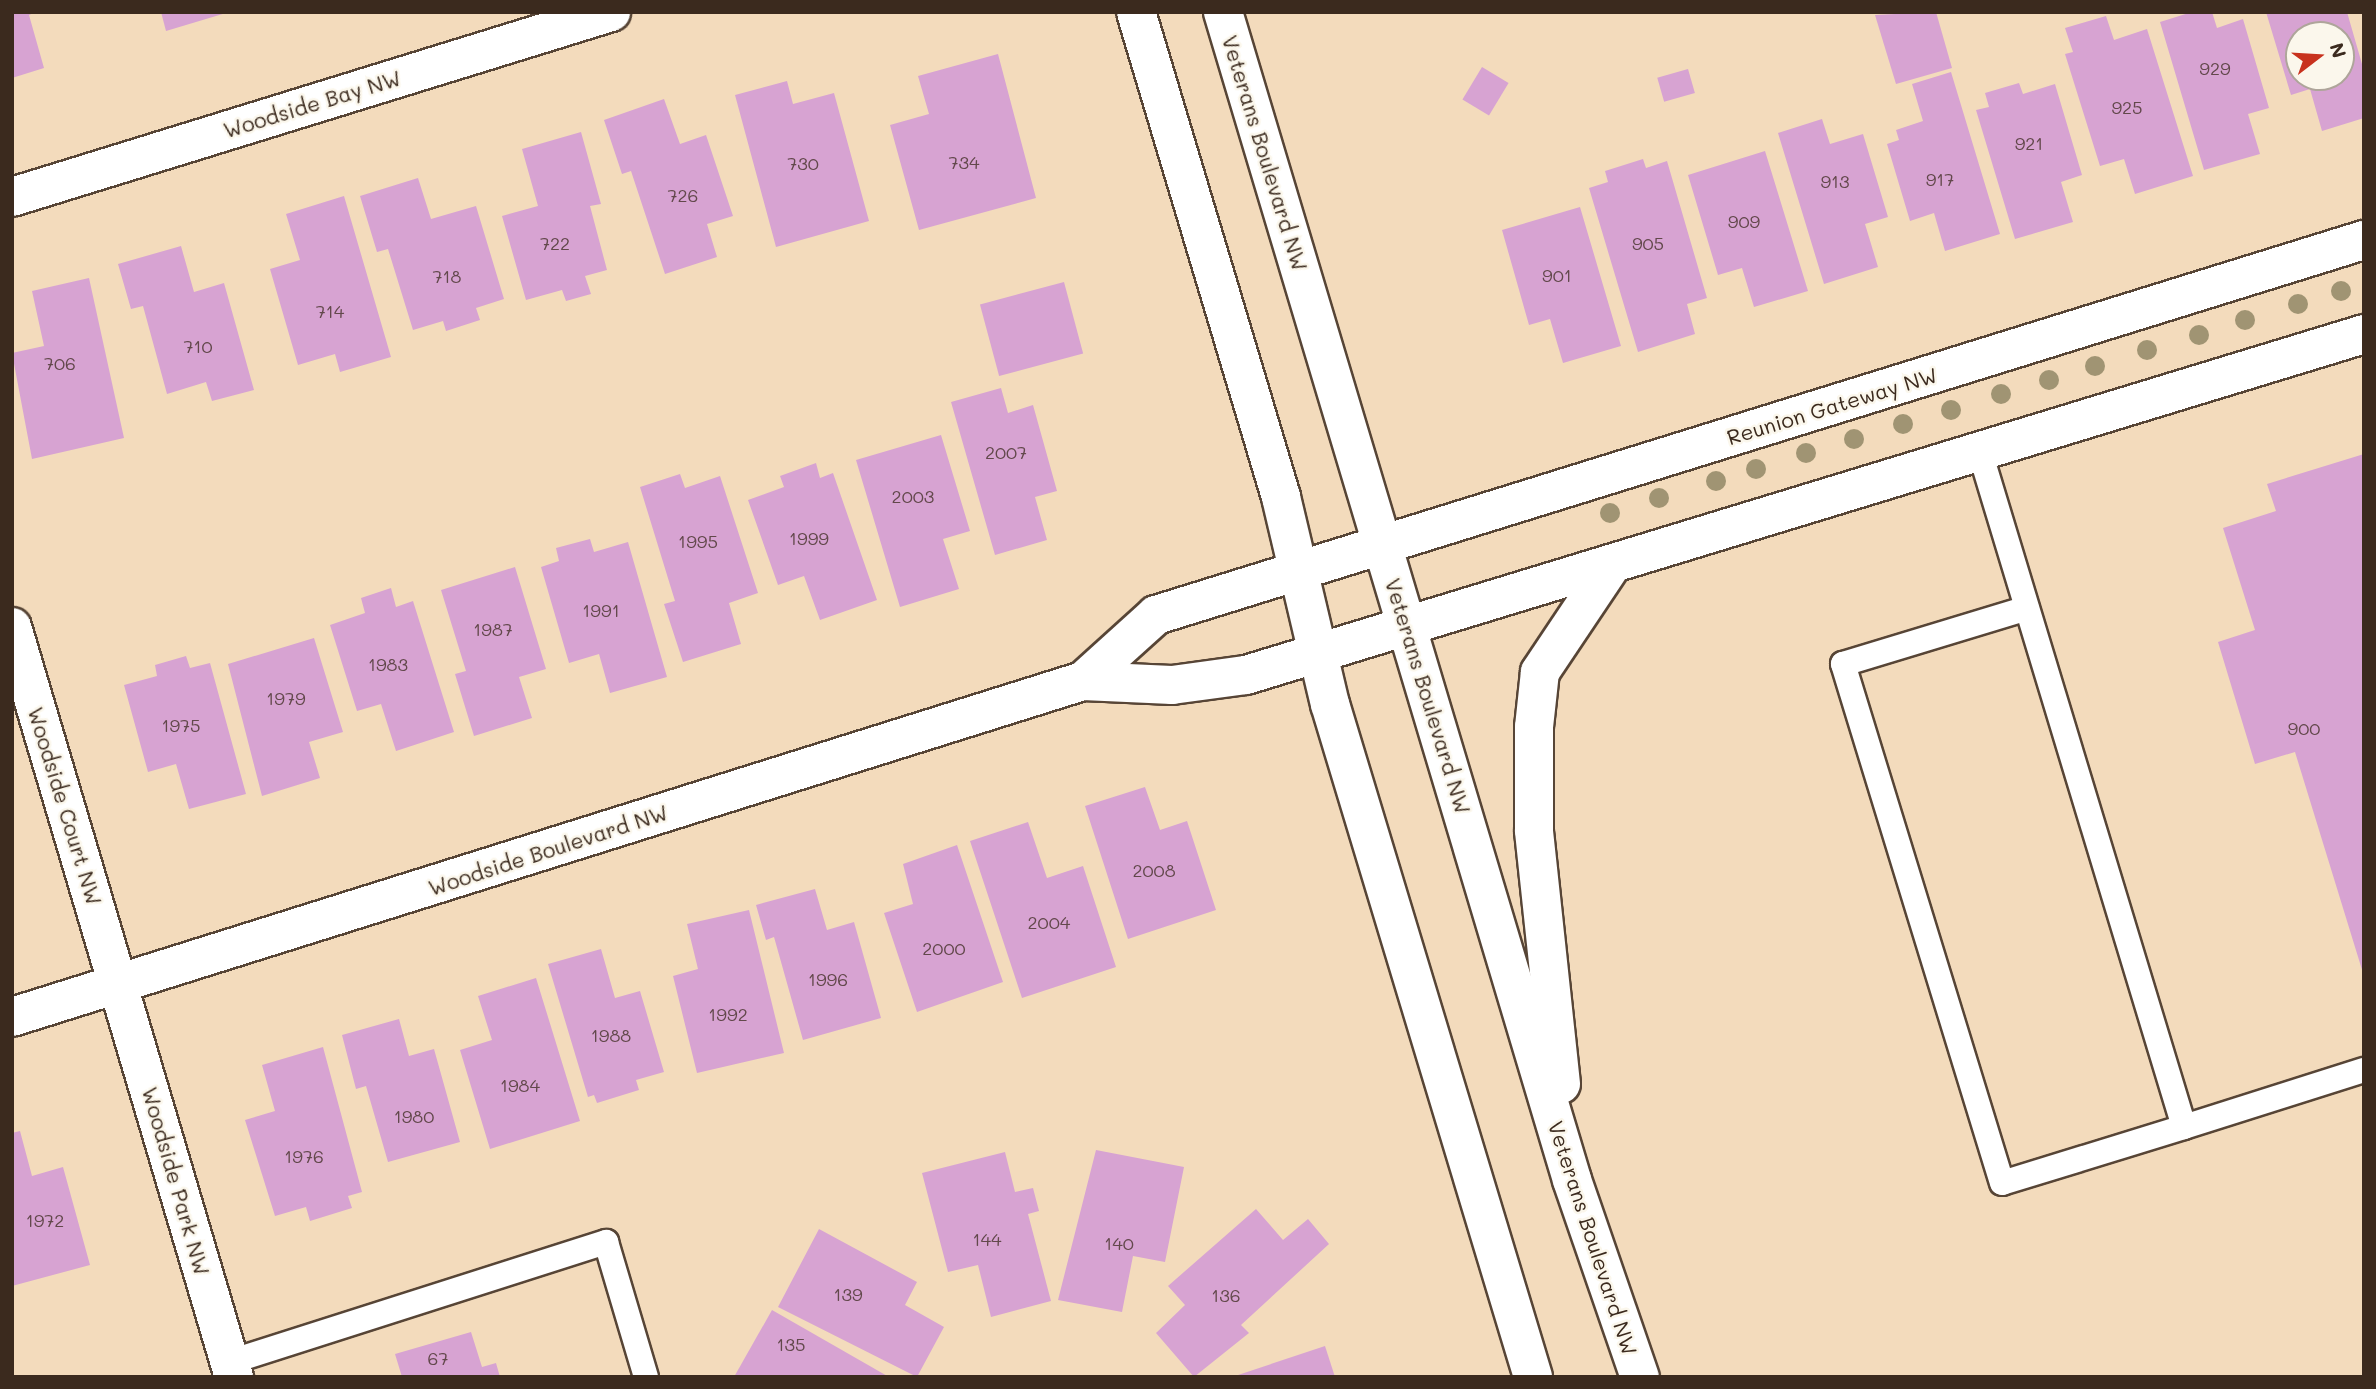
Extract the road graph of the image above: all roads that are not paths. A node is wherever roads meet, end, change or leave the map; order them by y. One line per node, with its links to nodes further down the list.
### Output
1 (611, 12): 4 (street, Woodside Bay NW)
2 (1136, 12): 10 (street)
3 (1223, 12): 8 (street, Veterans Boulevard NW)
4 (12, 197)
5 (2364, 240): 8 (street, Reunion Gateway NW)
6 (2364, 334): 7 (street)
7 (1980, 452): 9 (street); 11 (lane)
8 (1383, 546): 10 (street, Reunion Gateway NW); 13 (street, Veterans Boulevard NW)
9 (1609, 569): 13 (street); 20 (street)
10 (1299, 571): 14 (street); 15 (street, Woodside Boulevard NW)
11 (2026, 608): 19 (lane); 19 (lane)
12 (12, 627): 16 (street, Woodside Court NW)
13 (1408, 628): 14 (street); 20 (street, Veterans Boulevard NW)
14 (1319, 654): 15 (street, Woodside Boulevard NW); 23 (street)
15 (1083, 681): 16 (street, Woodside Boulevard NW)
16 (118, 985): 17 (street, Woodside Boulevard NW); 21 (street, Woodside Park NW)
17 (12, 1017)
18 (2364, 1070): 19 (lane)
19 (2184, 1127)
20 (1572, 1180): 24 (street, Veterans Boulevard NW)
21 (232, 1369): 22 (lane)
22 (646, 1377)
23 (1533, 1377)
24 (1640, 1377)

